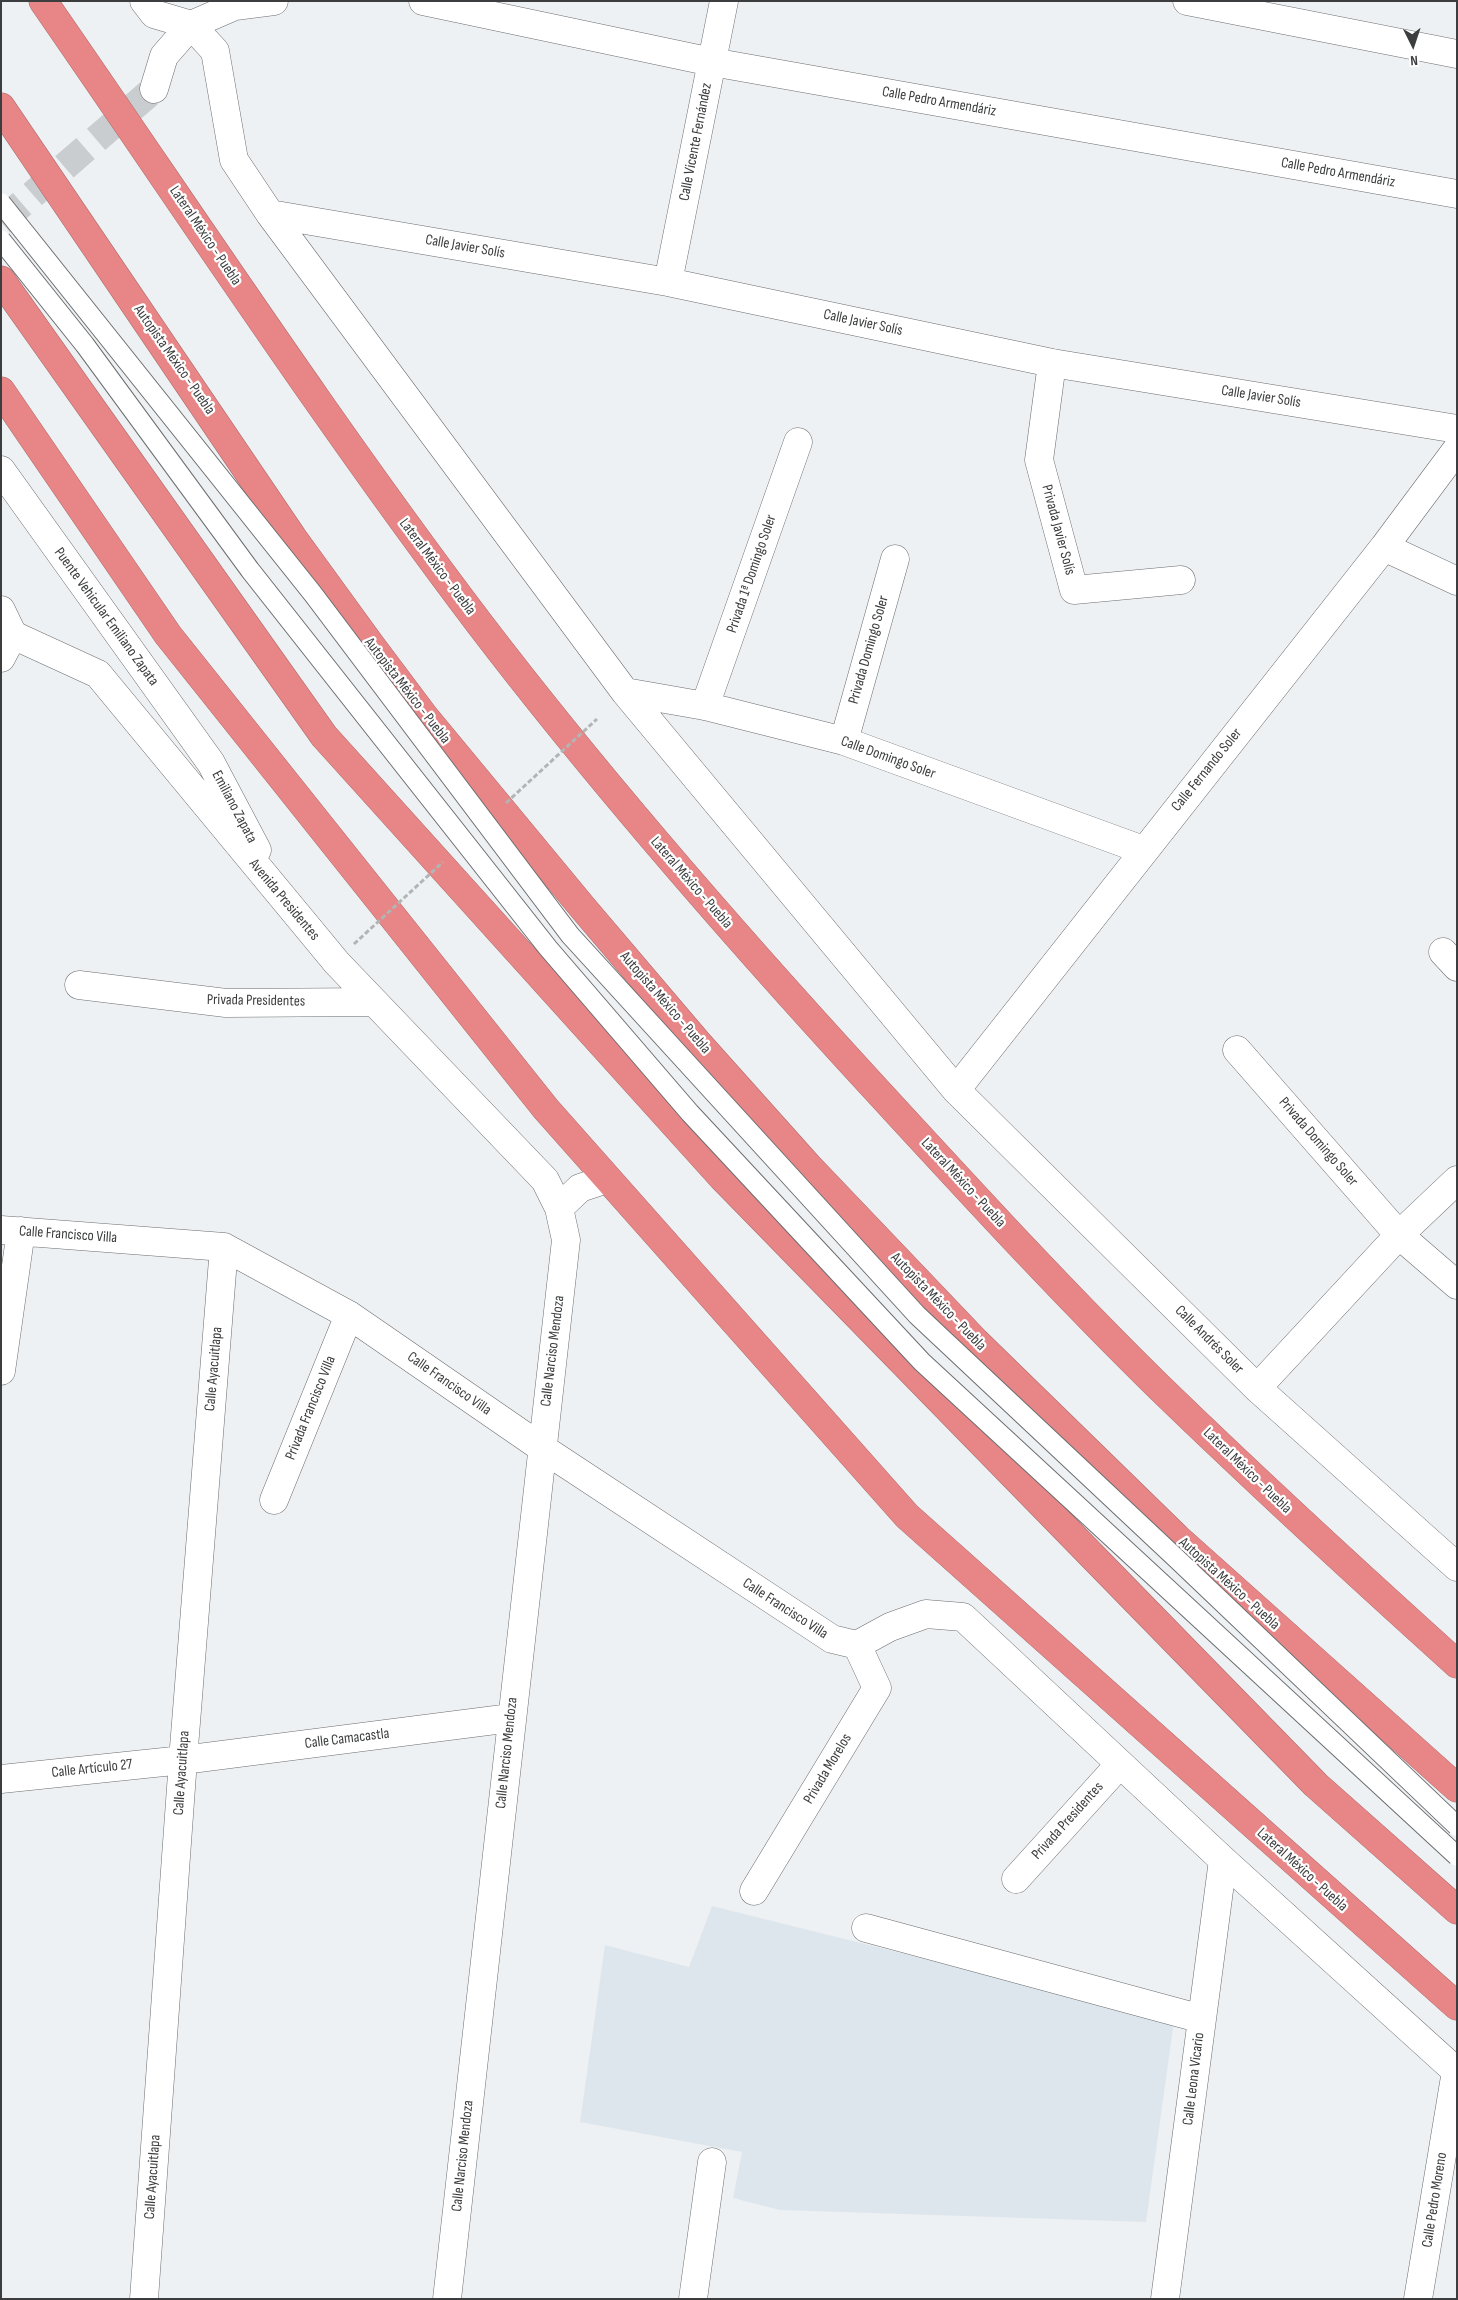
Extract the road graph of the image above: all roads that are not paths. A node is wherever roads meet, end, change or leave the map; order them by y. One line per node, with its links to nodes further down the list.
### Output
1 (43, 1): 54 (highway, Lateral México - Puebla)
2 (144, 1): 7 (street)
3 (274, 1): 7 (street)
4 (423, 1): 9 (street, Calle Pedro Armendáriz)
5 (724, 1): 9 (street, Calle Vicente Fernández)
6 (1187, 1): 8 (street)
7 (191, 25): 10 (street); 14 (street, Calle Andrés Soler)
8 (1457, 54)
9 (712, 62): 12 (street, Calle Pedro Armendáriz); 17 (street, Calle Vicente Fernández)
10 (154, 89)
11 (1, 107): 59 (highway, Autopista México - Puebla)
12 (1457, 194)
13 (1, 203): 60 (lane, bridge)
14 (270, 214): 17 (street, Calle Javier Solís); 30 (street, Calle Andrés Soler)
15 (1, 240): 61 (lane, bridge)
16 (1, 280): 65 (highway)
17 (668, 282): 18 (street, Calle Javier Solís)
18 (1052, 363): 20 (street, Calle Javier Solís); 26 (street, Privada Javier Solís)
19 (1, 391): 40 (highway, Lateral México - Puebla)
20 (1457, 429)
21 (798, 442): 31 (street, Privada 1ª Domingo Soler)
22 (1457, 449): 24 (street, Calle Fernando Soler)
23 (1, 470): 33 (street, Puente Vehicular Emiliano Zapata)
24 (1384, 547): 27 (street); 34 (street, Calle Fernando Soler)
25 (895, 559): 32 (street, Privada Domingo Soler)
26 (1181, 580)
27 (1457, 581)
28 (1, 610): 29 (street, Avenida Presidentes)
29 (7, 646): 35 (street, Avenida Presidentes)
30 (625, 692): 31 (street, Calle Domingo Soler); 39 (street, Calle Andrés Soler)
31 (705, 706): 32 (street, Calle Domingo Soler)
32 (844, 741): 34 (street, Calle Domingo Soler)
33 (211, 763): 35 (street, Emiliano Zapata)
34 (1143, 850): 39 (street, Calle Fernando Soler)
35 (286, 903): 37 (street, Avenida Presidentes)
36 (79, 985): 37 (street, Privada Presidentes)
37 (374, 1002): 42 (street, Avenida Presidentes)
38 (1237, 1050): 44 (street, Privada Domingo Soler)
39 (956, 1090): 49 (street, Calle Andrés Soler)
40 (607, 1178): 42 (street); 67 (highway, Lateral México - Puebla)
41 (1457, 1180): 44 (street, Calle Andrés Soler)
42 (559, 1208): 50 (street, Calle Narciso Mendoza)
43 (11, 1230): 45 (street, Calle Francisco Villa); 48 (street)
44 (1399, 1235): 46 (street); 49 (street, Calle Andrés Soler)
45 (224, 1247): 47 (street, Calle Francisco Villa); 56 (street, Calle Ayacuitlapa)
46 (1457, 1285)
47 (349, 1315): 50 (street, Calle Francisco Villa); 51 (street, Privada Francisco Villa)
48 (1, 1371)
49 (1257, 1388): 52 (street)
50 (542, 1448): 53 (street, Calle Francisco Villa); 55 (street, Calle Narciso Mendoza)
51 (274, 1500)
52 (1457, 1566)
53 (857, 1645): 57 (street); 64 (street, Privada Morelos)
54 (1457, 1664)
55 (511, 1718): 56 (street, Calle Camacastla); 72 (street, Calle Narciso Mendoza)
56 (183, 1760): 58 (street, Calle Artículo 27); 71 (street, Calle Ayacuitlapa)
57 (1120, 1764): 62 (street); 63 (street, Privada Presidentes)
58 (1, 1779)
59 (1457, 1788)
60 (1457, 1826)
61 (1457, 1856)
62 (1223, 1860): 68 (street, Calle Leona Vicario); 69 (street)
63 (1016, 1879)
64 (754, 1890)
65 (1457, 1910)
66 (866, 1928): 68 (street)
67 (1457, 2006)
68 (1202, 2019): 74 (street, Calle Leona Vicario)
69 (1456, 2071): 75 (street, Calle Pedro Moreno)
70 (712, 2162): 73 (street)
71 (144, 2299)
72 (447, 2299)
73 (693, 2299)
74 (1165, 2299)
75 (1418, 2299)

